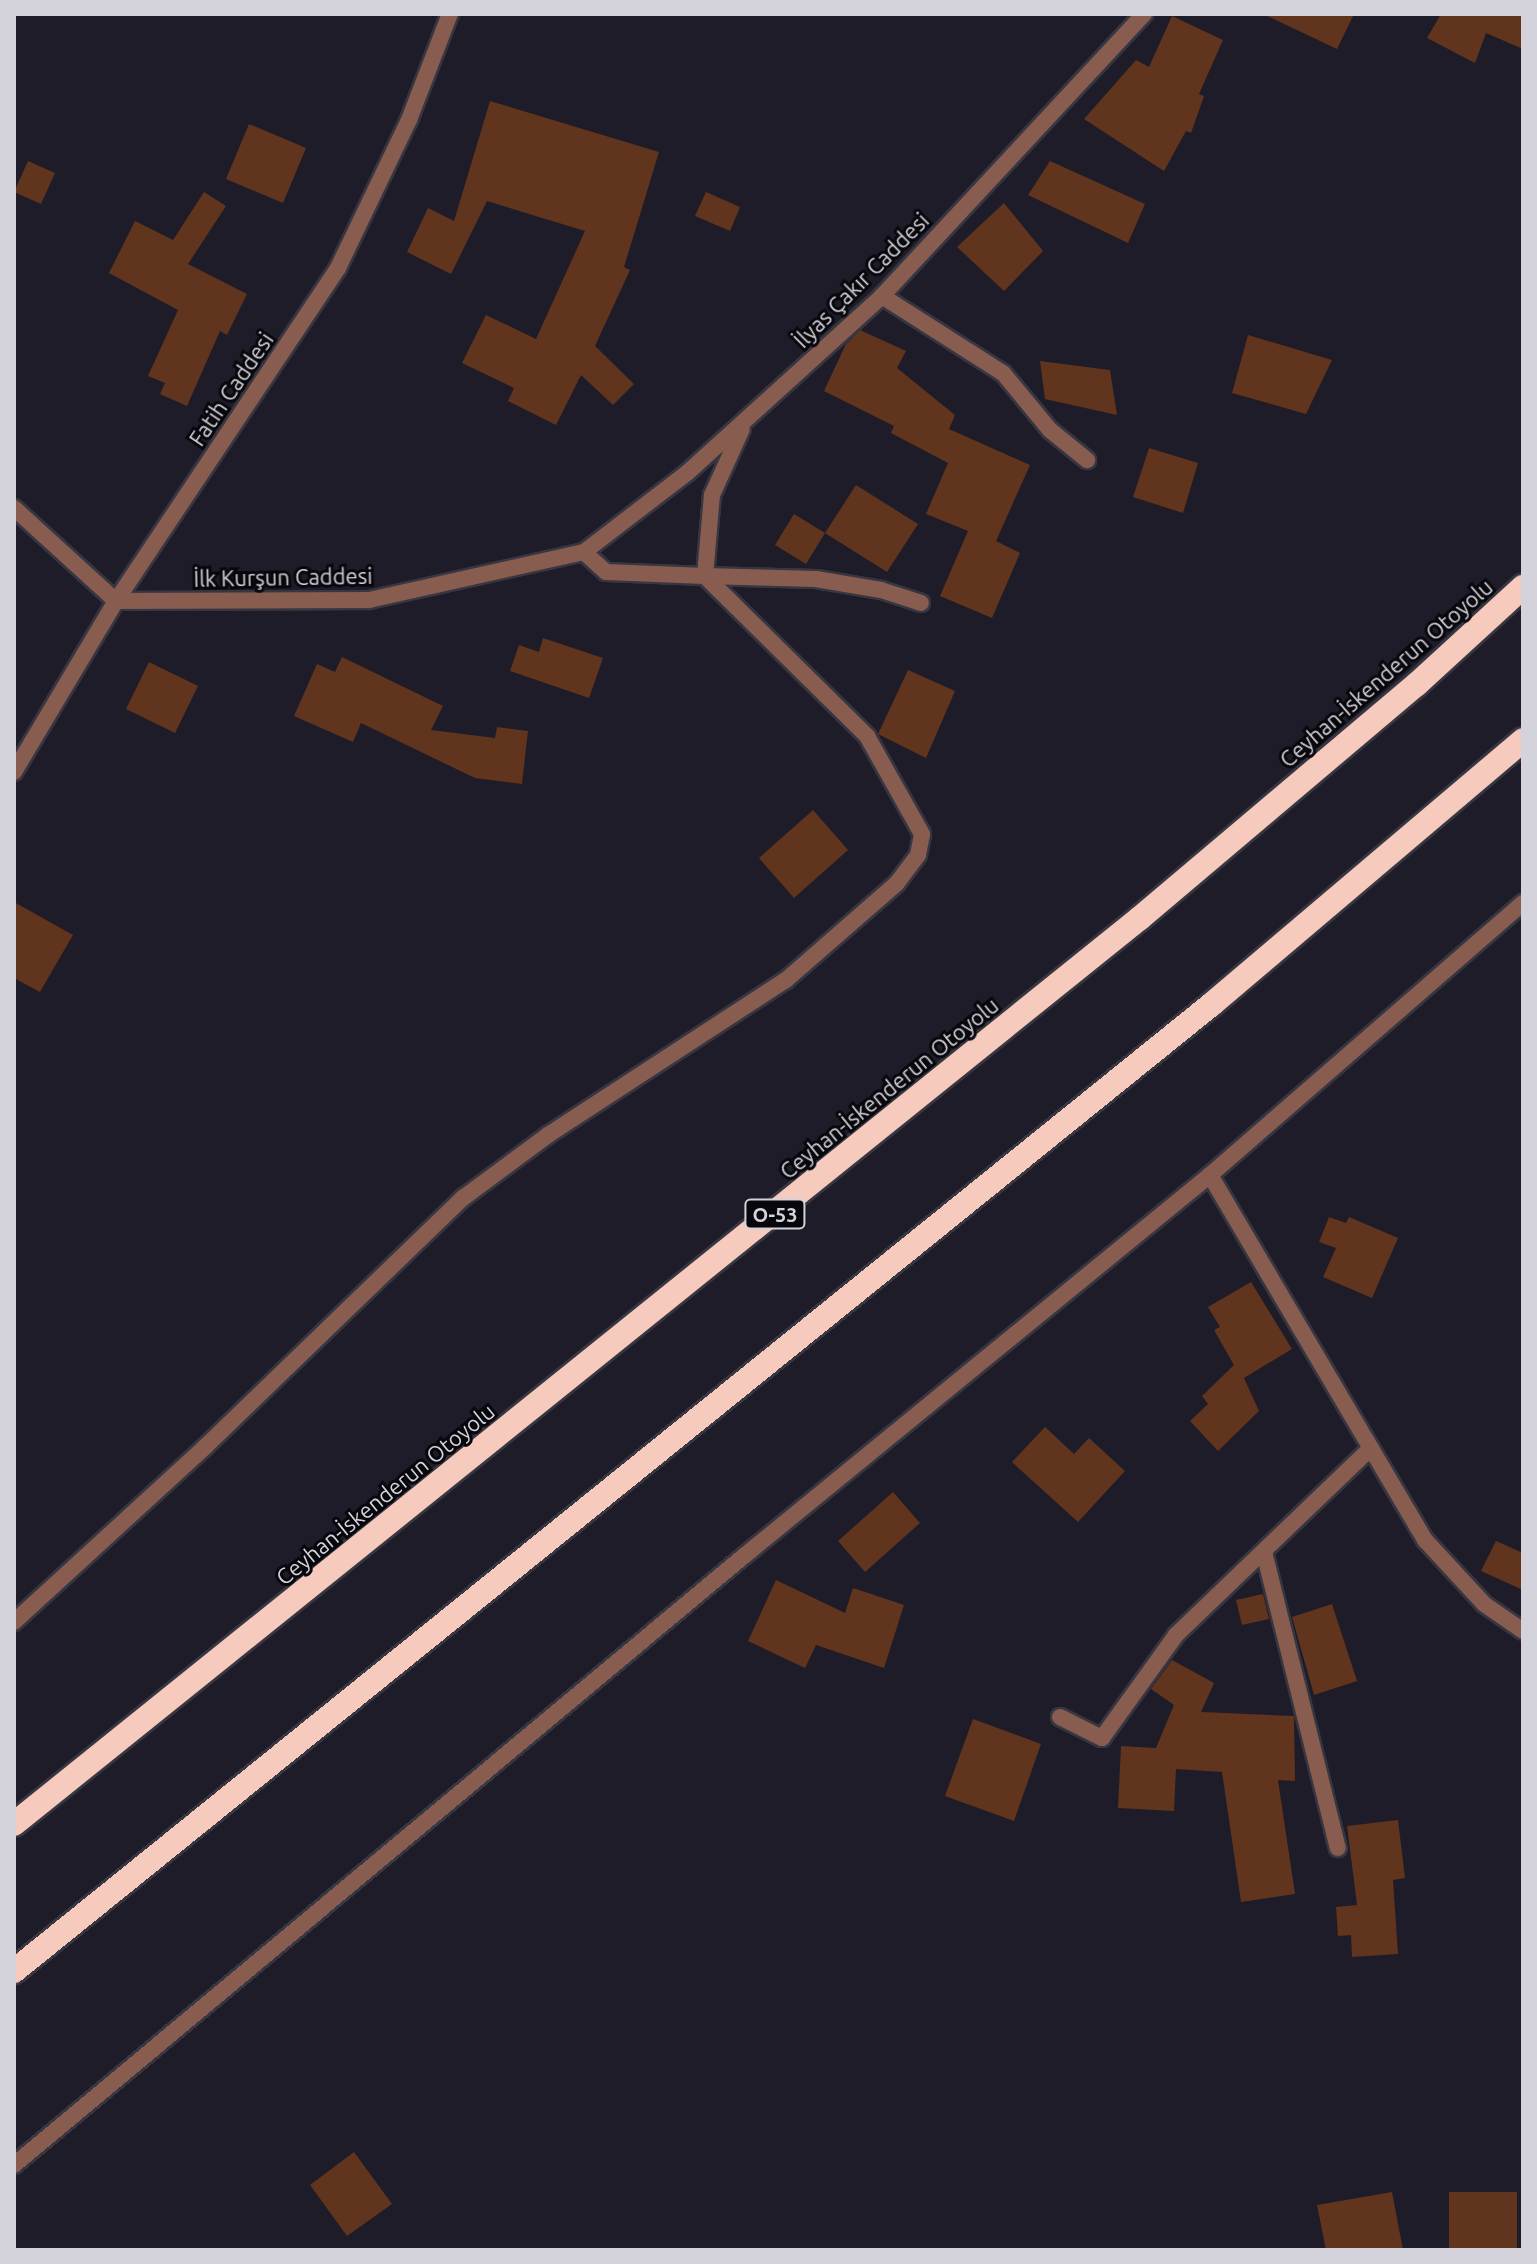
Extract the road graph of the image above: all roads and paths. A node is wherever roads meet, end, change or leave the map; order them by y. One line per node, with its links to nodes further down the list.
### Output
1 (450, 14): 10 (street, Fatih Caddesi)
2 (1144, 14): 3 (street, İlyas Çakır Caddesi)
3 (882, 296): 4 (street, İlyas Çakır Caddesi); 5 (street)
4 (747, 419): 7 (street, İlyas Çakır Caddesi); 8 (street)
5 (1087, 460)
6 (14, 508): 10 (street)
7 (584, 552): 8 (street); 10 (street, İlk Kurşun Caddesi)
8 (705, 576): 11 (street); 18 (street)
9 (1523, 587): 21 (highway, Ceyhan-İskenderun Otoyolu / O-53)
10 (116, 601): 13 (street, Fatih Caddesi)
11 (921, 603)
12 (1523, 740): 23 (highway)
13 (14, 772)
14 (1523, 903): 15 (street)
15 (1210, 1175): 16 (street); 24 (street)
16 (1371, 1448): 17 (street); 19 (street)
17 (1264, 1552): 20 (street); 22 (street)
18 (14, 1622)
19 (1523, 1631)
20 (1060, 1717)
21 (14, 1824)
22 (1338, 1848)
23 (14, 1971)
24 (14, 2165)

